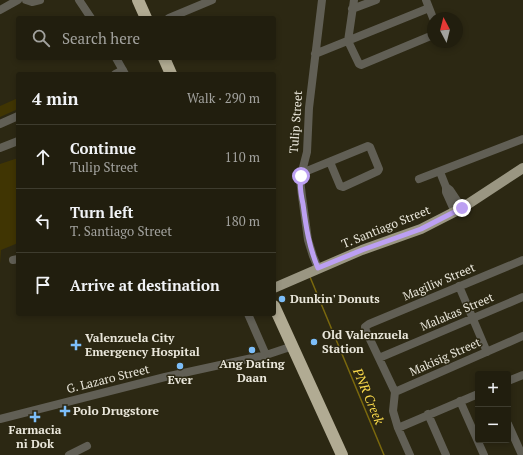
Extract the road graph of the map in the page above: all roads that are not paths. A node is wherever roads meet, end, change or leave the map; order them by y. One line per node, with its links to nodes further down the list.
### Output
1 (18, 0): 12 (street)
2 (26, 0): 3 (street)
3 (40, 0)
4 (79, 0): 13 (street)
5 (138, 0): 14 (highway)
6 (212, 0): 15 (street)
7 (322, 0): 18 (street, Tulip Street)
8 (354, 0): 11 (street)
9 (376, 0): 11 (street)
10 (428, 4): 17 (street)
11 (352, 9): 17 (street)
12 (0, 10)
13 (90, 16)
14 (145, 16)
15 (174, 16)
16 (427, 38): 17 (street)
17 (348, 40): 18 (street)
18 (315, 54): 31 (street, Tulip Street)
19 (117, 60): 21 (street)
20 (165, 60): 22 (highway)
21 (124, 72)
22 (170, 72)
23 (16, 117): 24 (street)
24 (0, 124)
25 (523, 139): 30 (street)
26 (16, 142): 27 (street)
27 (0, 148)
28 (330, 162): 28 (street); 31 (street)
29 (523, 168): 33 (main road, T. Santiago Street)
30 (440, 172): 32 (street); 33 (street)
31 (302, 173): 35 (street, Tulip Street)
32 (419, 179)
33 (458, 210): 35 (main road, T. Santiago Street)
34 (523, 260): 36 (street, Magiliw Street)
35 (318, 268): 37 (main road, T. Santiago Street)
36 (459, 286): 41 (street); 46 (street, Magiliw Street)
37 (276, 287)
38 (523, 297): 41 (street, Malakas Street)
39 (276, 310): 43 (highway)
40 (249, 316): 45 (street)
41 (473, 318): 44 (street); 46 (street, Malakas Street)
42 (523, 336): 44 (street, Makisig Street)
43 (292, 346): 45 (street, G. Lazaro Street); 58 (highway)
44 (486, 352): 49 (street, Makisig Street)
45 (266, 355): 53 (street, G. Lazaro Street)
46 (379, 358): 49 (street)
47 (523, 375): 48 (street)
48 (511, 380)
49 (395, 392): 54 (street)
50 (475, 395): 51 (street)
51 (460, 401): 52 (street); 61 (street)
52 (428, 414): 54 (street); 60 (street)
53 (0, 420)
54 (398, 428): 59 (street)
55 (511, 431): 62 (street)
56 (87, 446): 57 (street)
57 (69, 455)
58 (342, 455)
59 (410, 455)
60 (446, 455)
61 (484, 455)
62 (522, 455)

